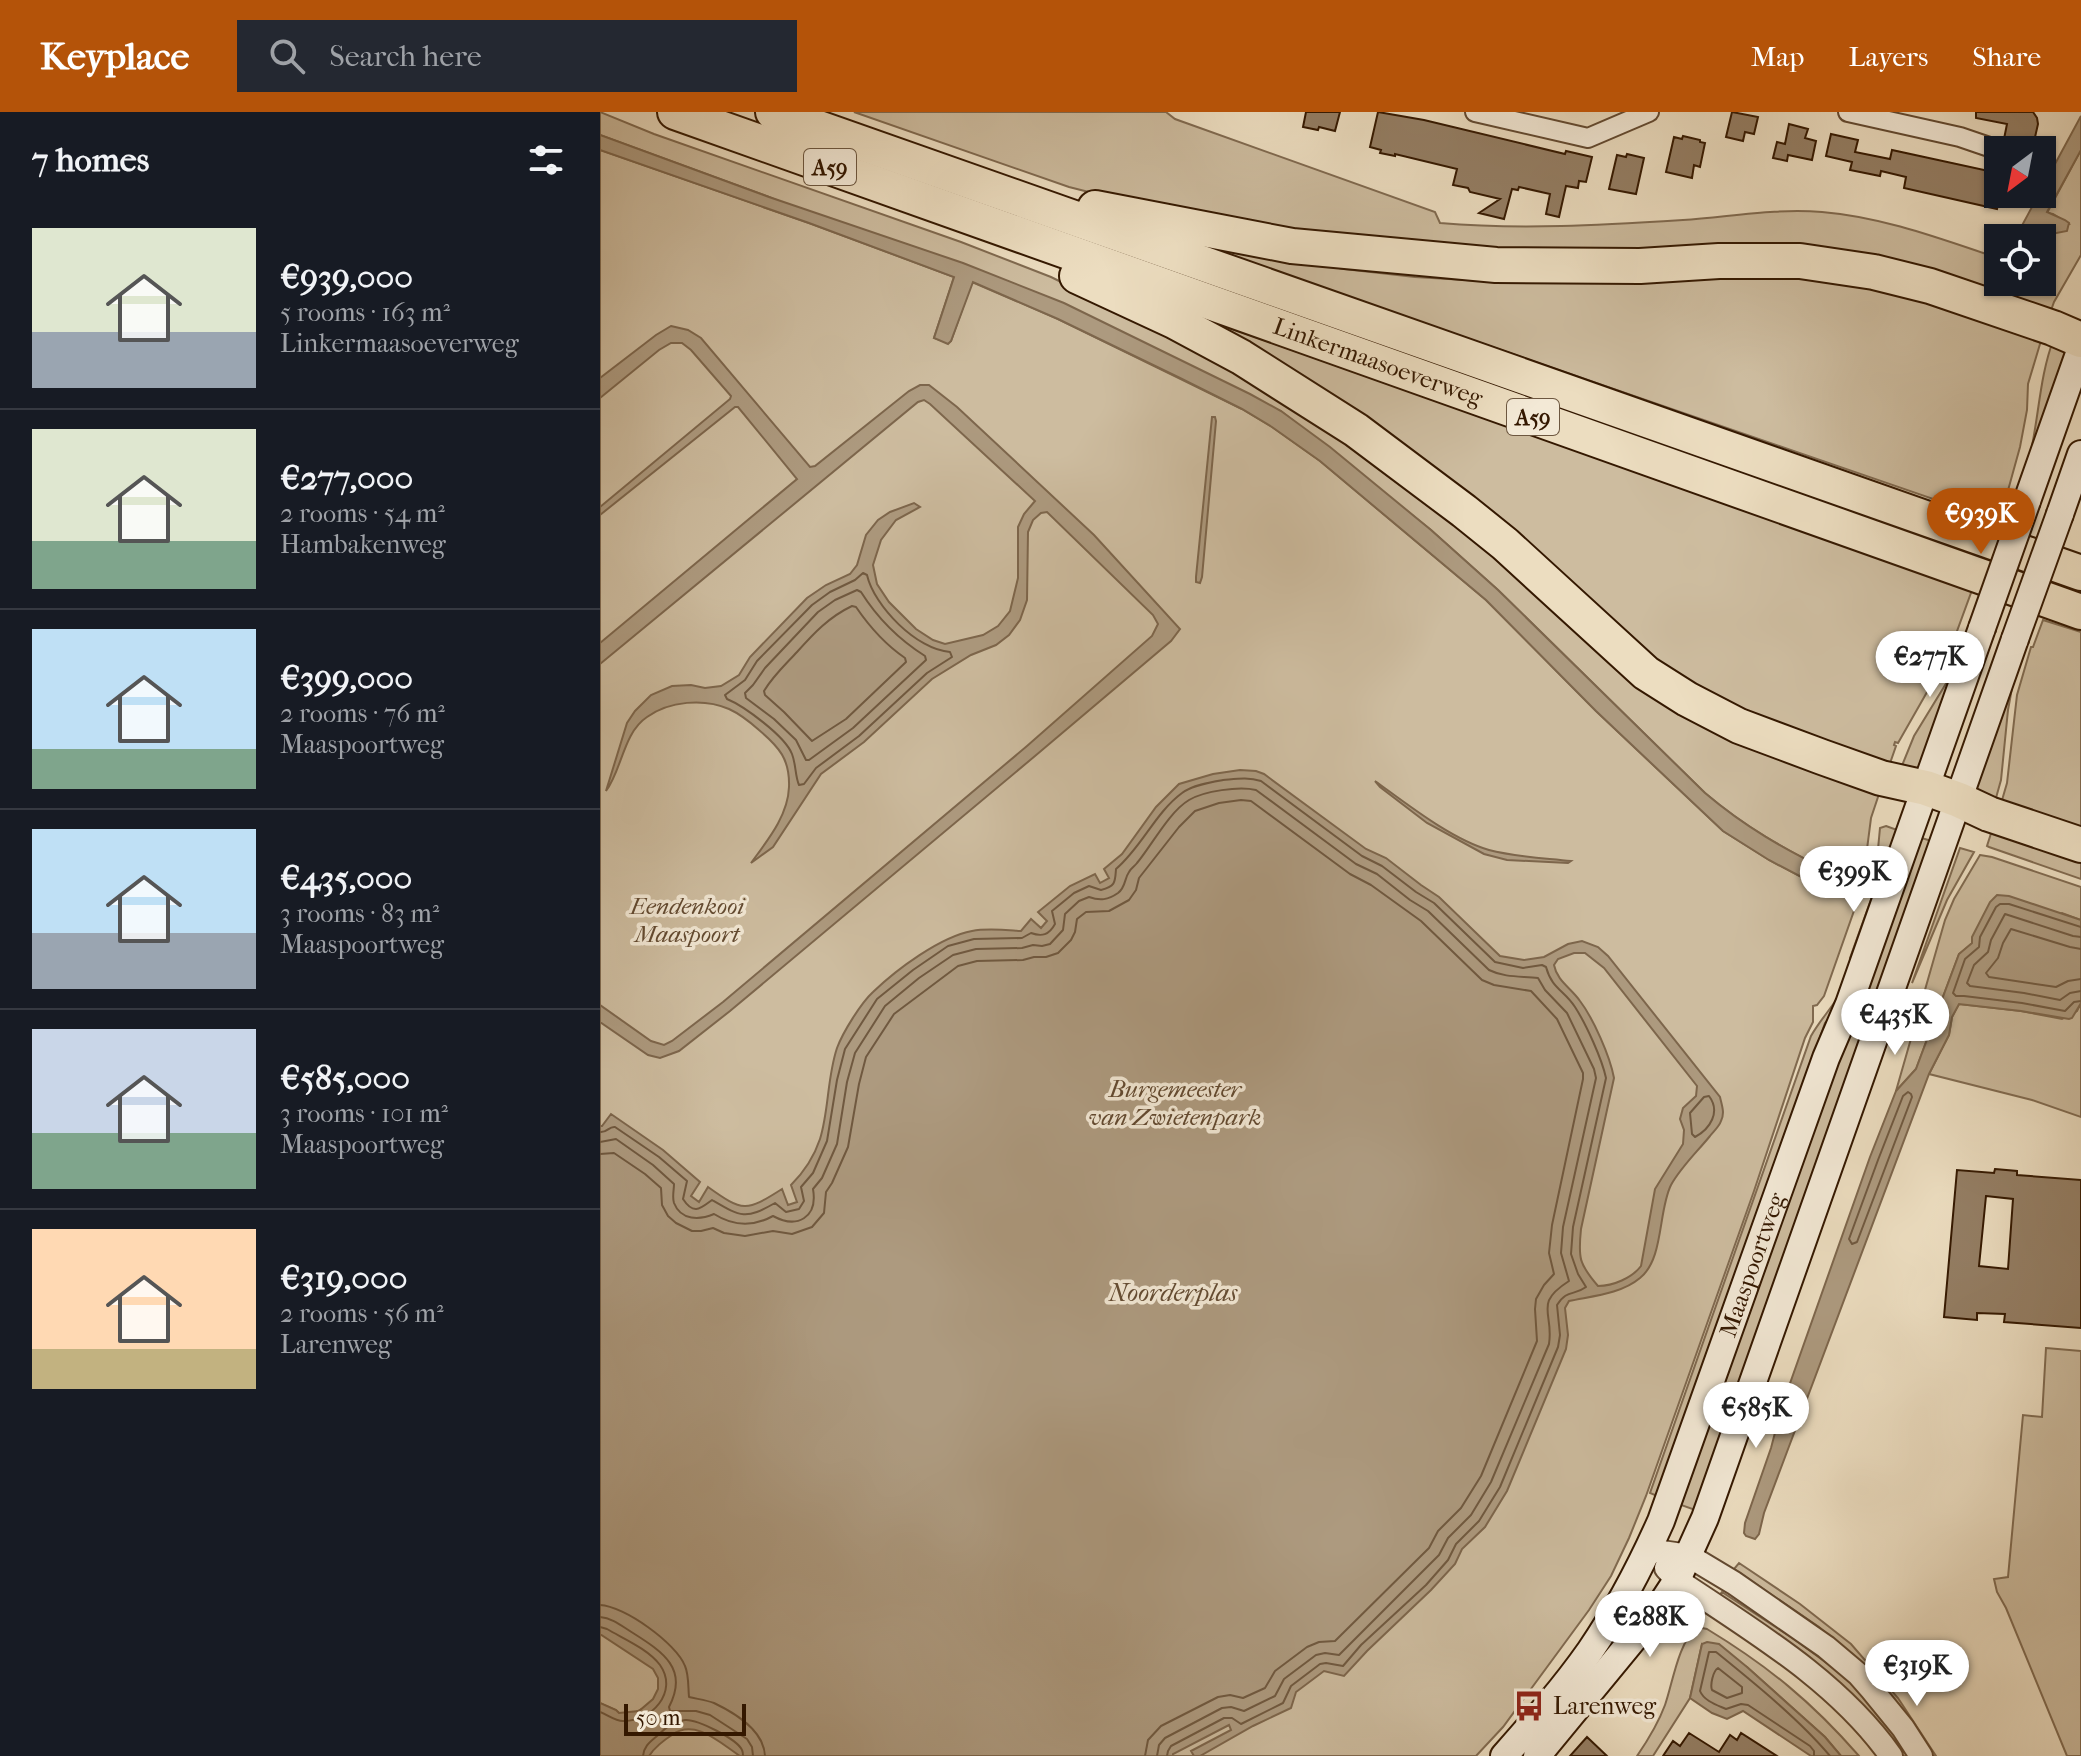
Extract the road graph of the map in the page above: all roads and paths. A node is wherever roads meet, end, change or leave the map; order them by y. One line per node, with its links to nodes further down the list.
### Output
1 (675, 112): 8 (highway, Linkermaasoeverweg / A59)
2 (773, 112): 7 (highway, Linkermaasoeverweg / A59)
3 (1649, 112): 5 (street)
4 (1848, 112): 6 (street)
5 (1487, 113)
6 (1984, 145)
7 (1011, 196): 9 (highway, A59); 12 (highway, Linkermaasoeverweg / A59)
8 (986, 222): 13 (highway, Linkermaasoeverweg / A59); 14 (highway, A59)
9 (2081, 340)
10 (2081, 348): 14 (main road, Maaspoortweg, bridge)
11 (2081, 454): 15 (main road, Maaspoortweg, bridge)
12 (2081, 573)
13 (2081, 612)
14 (1926, 788): 15 (highway); 17 (main road, Maaspoortweg)
15 (1959, 800): 16 (highway); 18 (main road, Maaspoortweg)
16 (2081, 845)
17 (1648, 1550): 18 (street); 19 (street); 20 (main road, Maaspoortweg)
18 (1689, 1556): 19 (main road, Maaspoortweg); 23 (street)
19 (1677, 1580): 21 (main road, Maaspoortweg); 22 (street)
20 (1504, 1756)
21 (1537, 1756)
22 (1891, 1756)
23 (1921, 1756)

